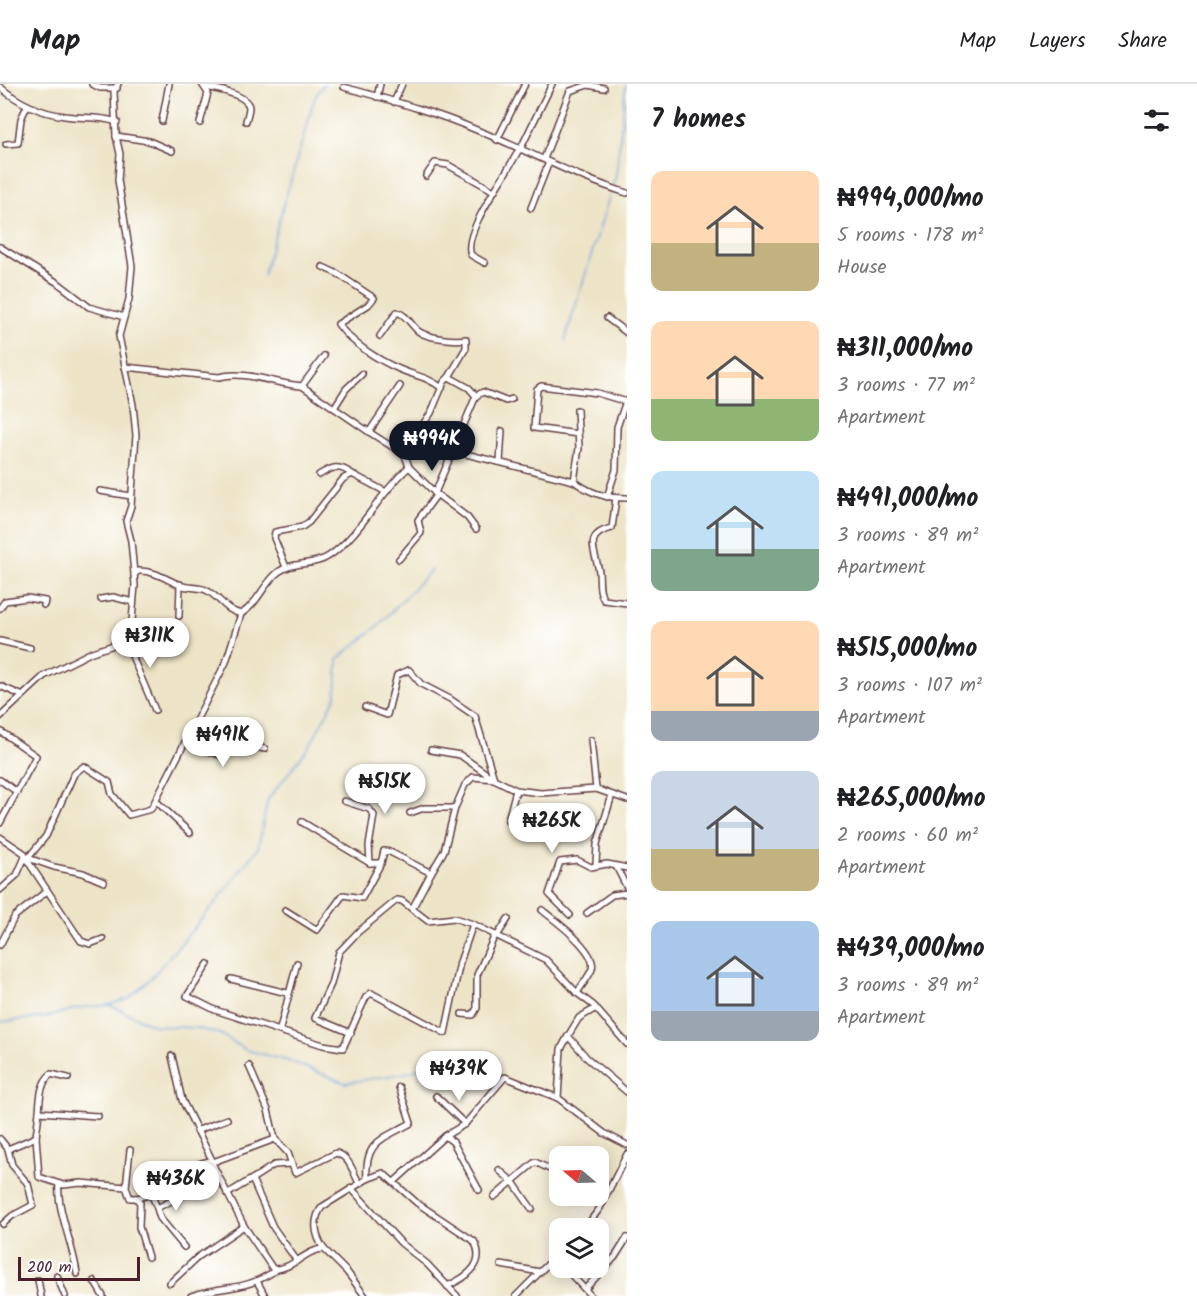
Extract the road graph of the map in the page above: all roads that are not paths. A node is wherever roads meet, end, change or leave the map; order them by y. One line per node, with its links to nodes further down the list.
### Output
1 (93, 84): 8 (street)
2 (169, 84): 15 (street)
3 (380, 84): 12 (street)
4 (402, 84): 13 (street)
5 (525, 84): 20 (street)
6 (552, 84): 22 (street)
7 (203, 85): 16 (street); 18 (street)
8 (117, 86): 17 (street)
9 (0, 87): 14 (street)
10 (344, 87): 12 (street)
11 (604, 88): 24 (street)
12 (377, 97): 13 (street)
13 (394, 102): 20 (street)
14 (27, 106): 17 (street); 21 (street)
15 (162, 121)
16 (246, 121)
17 (117, 122): 19 (street)
18 (200, 123)
19 (116, 136): 23 (street); 32 (street)
20 (497, 140): 22 (street)
21 (6, 144)
22 (520, 149): 24 (street); 26 (street)
23 (172, 151)
24 (547, 160): 27 (street); 28 (street)
25 (426, 176): 26 (street)
26 (494, 191): 30 (street)
27 (627, 193)
28 (531, 208)
29 (0, 247): 32 (street)
30 (485, 263)
31 (323, 267): 42 (street)
32 (124, 317): 37 (street)
33 (606, 318): 34 (street)
34 (627, 333)
35 (380, 336): 39 (street)
36 (324, 356): 40 (street)
37 (125, 367): 40 (street); 61 (street)
38 (362, 374): 46 (street)
39 (449, 377): 42 (street); 43 (street)
40 (302, 386): 46 (street)
41 (400, 386): 49 (street)
42 (442, 388): 52 (street)
43 (476, 396): 44 (street); 51 (street)
44 (512, 399)
45 (627, 401): 50 (street); 62 (street)
46 (334, 408): 49 (street)
47 (577, 410): 50 (street)
48 (502, 431): 53 (street)
49 (369, 432): 52 (street)
50 (578, 434): 57 (street)
51 (454, 451): 53 (street); 60 (street)
52 (405, 455): 54 (street)
53 (500, 462): 57 (street)
54 (409, 467): 59 (street); 60 (street)
55 (352, 474): 56 (street); 59 (street); 67 (street)
56 (319, 475)
57 (574, 481): 62 (street)
58 (100, 491): 61 (street)
59 (386, 492): 67 (street)
60 (435, 493): 65 (street); 66 (street)
61 (131, 496): 68 (street)
62 (607, 497): 63 (street)
63 (616, 498): 64 (street); 72 (street)
64 (627, 498)
65 (476, 529)
66 (399, 559)
67 (286, 567): 75 (street)
68 (134, 575): 69 (street); 71 (street)
69 (180, 584): 75 (street); 76 (street)
70 (100, 599): 71 (street)
71 (132, 602): 78 (street)
72 (627, 603)
73 (44, 605): 74 (street)
74 (0, 608)
75 (241, 614): 89 (street)
76 (179, 616)
77 (0, 641): 79 (street)
78 (123, 642): 82 (street); 85 (street)
79 (30, 648)
80 (0, 686): 81 (street)
81 (13, 693): 82 (street); 83 (street)
82 (21, 695): 83 (street)
83 (16, 701): 86 (street)
84 (365, 707): 92 (street)
85 (155, 710)
86 (0, 717)
87 (0, 730): 96 (street)
88 (591, 740): 94 (street)
89 (185, 742): 90 (street); 99 (street)
90 (265, 749)
91 (431, 750): 92 (street)
92 (494, 779): 95 (street); 101 (street)
93 (0, 780): 96 (street)
94 (596, 789): 95 (street); 97 (street)
95 (516, 790): 103 (street)
96 (17, 792): 105 (street)
97 (612, 795): 98 (street); 111 (street)
98 (627, 800)
99 (156, 801): 106 (street); 108 (street)
100 (344, 801): 110 (street)
101 (455, 808): 102 (street); 114 (street)
102 (410, 813)
103 (508, 820)
104 (302, 822): 110 (street)
105 (0, 823)
106 (190, 833)
107 (0, 837): 108 (street)
108 (27, 857): 115 (street); 116 (street); 117 (street)
109 (381, 862): 110 (street); 114 (street); 120 (street)
110 (370, 863)
111 (596, 864): 112 (street); 123 (street)
112 (616, 866): 113 (street); 118 (street)
113 (626, 866)
114 (431, 873): 119 (street)
115 (104, 882)
116 (0, 890)
117 (47, 891): 127 (street); 128 (street)
118 (627, 891): 122 (street)
119 (412, 909): 125 (street); 137 (street)
120 (285, 910)
121 (542, 910): 133 (street)
122 (587, 914)
123 (570, 915)
124 (508, 920): 126 (street)
125 (473, 924): 126 (street); 137 (street)
126 (496, 936): 133 (street); 135 (street)
127 (103, 939)
128 (0, 945)
129 (297, 963): 132 (street)
130 (208, 964): 136 (street)
131 (231, 980): 132 (street)
132 (288, 993): 136 (street)
133 (577, 993): 134 (street)
134 (596, 1008): 138 (street); 139 (street)
135 (462, 1014)
136 (280, 1029): 137 (street)
137 (351, 1033)
138 (568, 1036): 144 (street); 146 (street)
139 (627, 1044)
140 (172, 1056): 151 (street)
141 (249, 1066): 154 (street)
142 (68, 1078): 147 (street)
143 (399, 1087): 165 (street)
144 (627, 1092)
145 (436, 1096): 150 (street)
146 (558, 1098): 150 (street); 156 (street)
147 (39, 1112): 148 (street); 153 (street)
148 (98, 1116)
149 (227, 1119): 151 (street)
150 (465, 1124): 152 (street)
151 (196, 1131): 160 (street)
152 (445, 1136): 167 (street); 173 (street)
153 (36, 1137): 157 (street); 170 (street)
154 (275, 1138): 160 (street); 161 (street)
155 (0, 1139): 157 (street)
156 (627, 1145)
157 (8, 1149): 181 (street)
158 (130, 1150): 171 (street)
159 (627, 1154): 174 (street)
160 (213, 1162): 166 (street); 175 (street)
161 (291, 1164): 164 (street); 169 (street)
162 (549, 1168): 168 (street)
163 (499, 1170): 168 (street)
164 (252, 1179): 176 (street); 187 (street)
165 (367, 1179): 167 (street); 169 (street)
166 (219, 1180): 176 (street); 179 (street)
167 (394, 1182): 199 (street)
168 (513, 1182): 177 (street); 180 (street)
169 (359, 1183): 172 (street)
170 (60, 1185): 171 (street); 192 (street)
171 (126, 1187): 178 (street)
172 (351, 1188): 185 (street); 199 (street)
173 (479, 1190)
174 (609, 1191)
175 (152, 1193): 178 (street); 179 (street)
176 (227, 1194): 182 (street)
177 (494, 1197)
178 (136, 1198): 186 (street)
179 (158, 1208): 184 (street)
180 (532, 1209)
181 (3, 1224)
182 (244, 1226): 190 (street); 197 (street)
183 (627, 1238): 201 (street)
184 (184, 1247)
185 (324, 1249): 187 (street); 208 (street)
186 (148, 1257)
187 (297, 1261): 190 (street)
188 (549, 1264): 191 (street)
189 (501, 1265): 191 (street)
190 (276, 1270): 198 (street)
191 (540, 1272): 210 (street)
192 (77, 1274)
193 (57, 1276): 203 (street)
194 (575, 1278): 201 (street)
195 (38, 1280): 202 (street)
196 (94, 1281): 204 (street)
197 (170, 1283)
198 (258, 1283): 200 (street); 207 (street)
199 (447, 1286): 209 (street)
200 (221, 1289): 205 (street); 206 (street)
201 (585, 1289): 211 (street)
202 (41, 1296)
203 (65, 1296)
204 (104, 1296)
205 (191, 1296)
206 (221, 1296)
207 (265, 1296)
208 (364, 1296)
209 (457, 1296)
210 (516, 1296)
211 (591, 1296)

